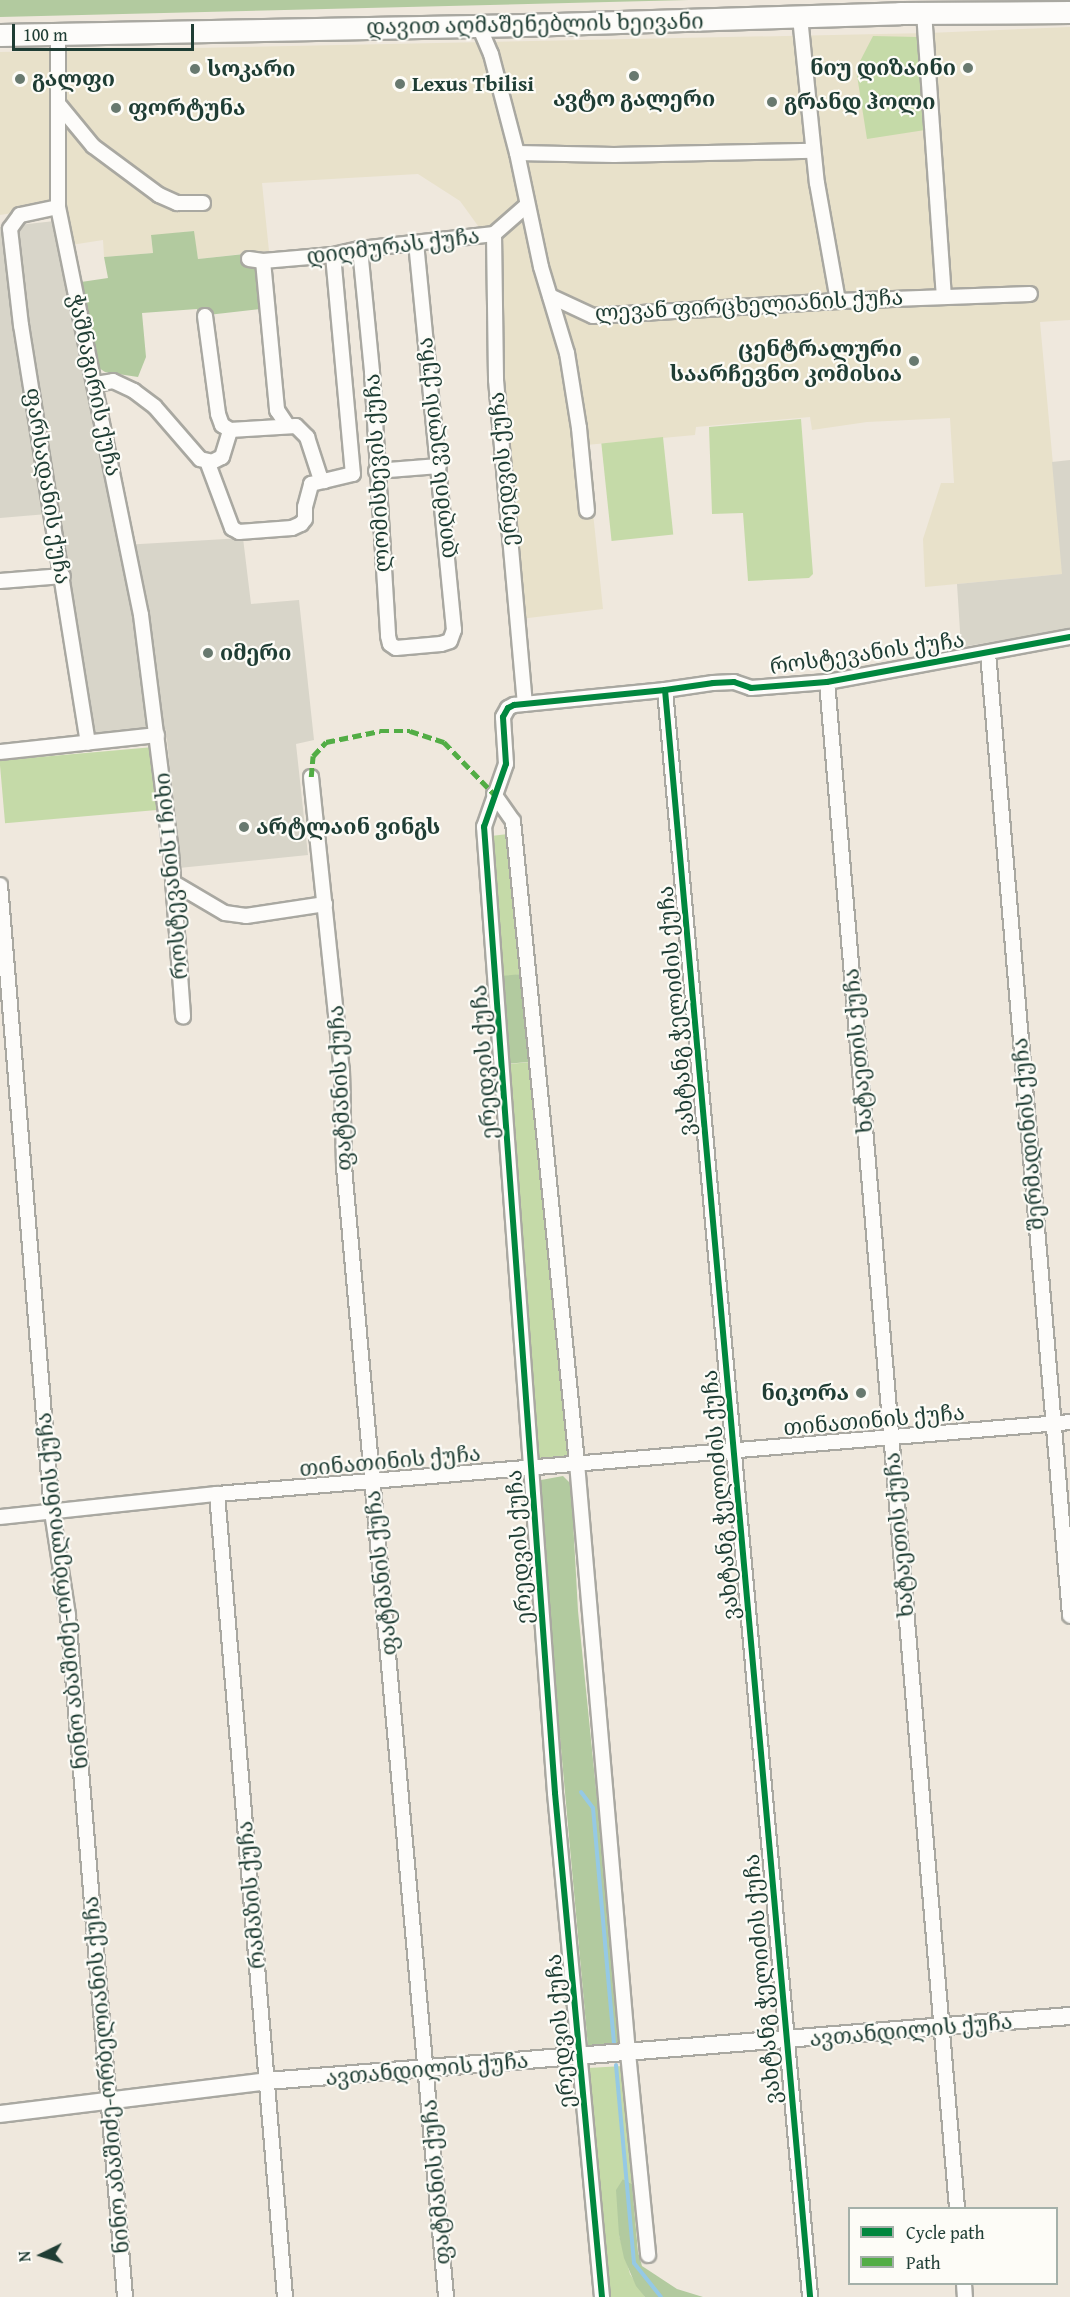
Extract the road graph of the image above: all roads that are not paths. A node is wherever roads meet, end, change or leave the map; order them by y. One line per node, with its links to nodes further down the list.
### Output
1 (827, 0): 6 (highway)
2 (883, 0): 5 (highway)
3 (924, 12): 4 (highway, დავით აღმაშენებლის ხეივანი); 5 (highway, დავით აღმაშენებლის ხეივანი); 21 (street)
4 (1070, 12)
5 (900, 13): 6 (highway, დავით აღმაშენებლის ხეივანი)
6 (800, 17): 7 (highway, დავით აღმაშენებლის ხეივანი); 11 (street)
7 (478, 26): 8 (highway, დავით აღმაშენებლის ხეივანი); 12 (street)
8 (58, 33): 9 (highway, დავით აღმაშენებლის ხეივანი); 10 (street, ჭაშნაგირის ქუჩა)
9 (0, 34)
10 (60, 106): 13 (street); 15 (street, ჭაშნაგირის ქუჩა)
11 (813, 151): 12 (street); 23 (street)
12 (517, 153): 14 (street)
13 (203, 203)
14 (527, 205): 16 (street, დიღმურას ქუჩა); 22 (street)
15 (58, 207): 25 (street, ჭაშნაგირის ქუჩა); 34 (street, ფარსადანის ქუჩა)
16 (494, 234): 17 (street, დიღმურას ქუჩა); 41 (street, ერედვის ქუჩა)
17 (416, 244): 18 (street, დიღმურას ქუჩა); 29 (street, დიღმის ველის ქუჩა)
18 (360, 249): 19 (street, დიღმურას ქუჩა); 31 (street, ლომისხევის ქუჩა)
19 (333, 255): 26 (street, დიღმურას ქუჩა); 30 (street)
20 (1030, 294): 21 (street, ლევან ფირცხელიანის ქუჩა)
21 (944, 295): 23 (street, ლევან ფირცხელიანის ქუჩა)
22 (550, 296): 23 (street, ლევან ფირცხელიანის ქუჩა); 33 (street)
23 (838, 301)
24 (206, 316): 27 (street)
25 (96, 384): 28 (street); 42 (street, ჭაშნაგირის ქუჩა)
26 (287, 425): 27 (street); 32 (street)
27 (230, 430): 28 (street)
28 (207, 461): 32 (street)
29 (439, 466): 31 (street); 37 (street, დიღმის ველის ქუჩა)
30 (353, 474): 31 (street); 32 (street)
31 (376, 478): 37 (street, ლომისხევის ქუჩა)
32 (324, 481)
33 (587, 511)
34 (63, 576): 35 (street); 43 (street, ფარსადანის ქუჩა)
35 (0, 581)
36 (1070, 637): 38 (street, როსტევანის ქუჩა)
37 (441, 644)
38 (987, 653): 39 (street, როსტევანის ქუჩა); 52 (street, შერმადინის ქუჩა)
39 (827, 682): 40 (street, როსტევანის ქუჩა); 53 (street, ხატაეთის ქუჩა)
40 (665, 690): 41 (street, როსტევანის ქუჩა); 54 (street, ვახტანგ ჭელიძის ქუჩა)
41 (525, 704): 46 (street, როსტევანის ქუჩა)
42 (157, 735): 43 (street); 47 (street, როსტევანის I ჩიხი)
43 (88, 743): 44 (street)
44 (0, 752)
45 (311, 777): 49 (street, ფატმანის ქუჩა)
46 (494, 794): 55 (street); 56 (street, ერედვის ქუჩა)
47 (174, 883): 49 (street); 50 (street, როსტევანის I ჩიხი)
48 (0, 885): 59 (street, ნინო აბაშიძე-ორბელიანის ქუჩა)
49 (325, 904): 57 (street, ფატმანის ქუჩა)
50 (183, 1017)
51 (1070, 1422): 52 (street, თინათინის ქუჩა)
52 (1053, 1424): 53 (street, თინათინის ქუჩა); 61 (street, შერმადინის ქუჩა)
53 (890, 1437): 54 (street, თინათინის ქუჩა); 63 (street, ხატაეთის ქუჩა)
54 (734, 1450): 55 (street, თინათინის ქუჩა); 64 (street, ვახტანგ ჭელიძის ქუჩა)
55 (577, 1463): 56 (street, თინათინის ქუჩა); 65 (street)
56 (532, 1467): 57 (street, თინათინის ქუჩა); 66 (street, ერედვის ქუჩა)
57 (372, 1481): 58 (street, თინათინის ქუჩა); 67 (street, ფატმანის ქუჩა)
58 (217, 1494): 59 (street, თინათინის ქუჩა); 68 (street, რამაზის ქუჩა)
59 (52, 1512): 60 (street, თინათინის ქუჩა); 69 (street, ნინო აბაშიძე-ორბელიანის ქუჩა)
60 (0, 1517)
61 (1070, 1616)
62 (1070, 2016): 63 (street, ავთანდილის ქუჩა)
63 (942, 2027): 64 (street, ავთანდილის ქუჩა); 71 (street, ხატაეთის ქუჩა)
64 (786, 2040): 65 (street, ავთანდილის ქუჩა); 77 (street, ვახტანგ ჭელიძის ქუჩა)
65 (628, 2053): 66 (street, ავთანდილის ქუჩა); 72 (street)
66 (582, 2056): 67 (street, ავთანდილის ქუჩა); 76 (street, ერედვის ქუჩა)
67 (426, 2070): 68 (street, ავთანდილის ქუჩა); 75 (street, ფატმანის ქუჩა)
68 (267, 2081): 69 (street, ავთანდილის ქუჩა); 74 (street, რამაზის ქუჩა)
69 (108, 2101): 70 (street, ავთანდილის ქუჩა); 73 (street, ნინო აბაშიძე-ორბელიანის ქუჩა)
70 (0, 2114)
71 (957, 2207)
72 (648, 2255)
73 (124, 2297)
74 (285, 2297)
75 (446, 2297)
76 (602, 2297)
77 (810, 2297)

